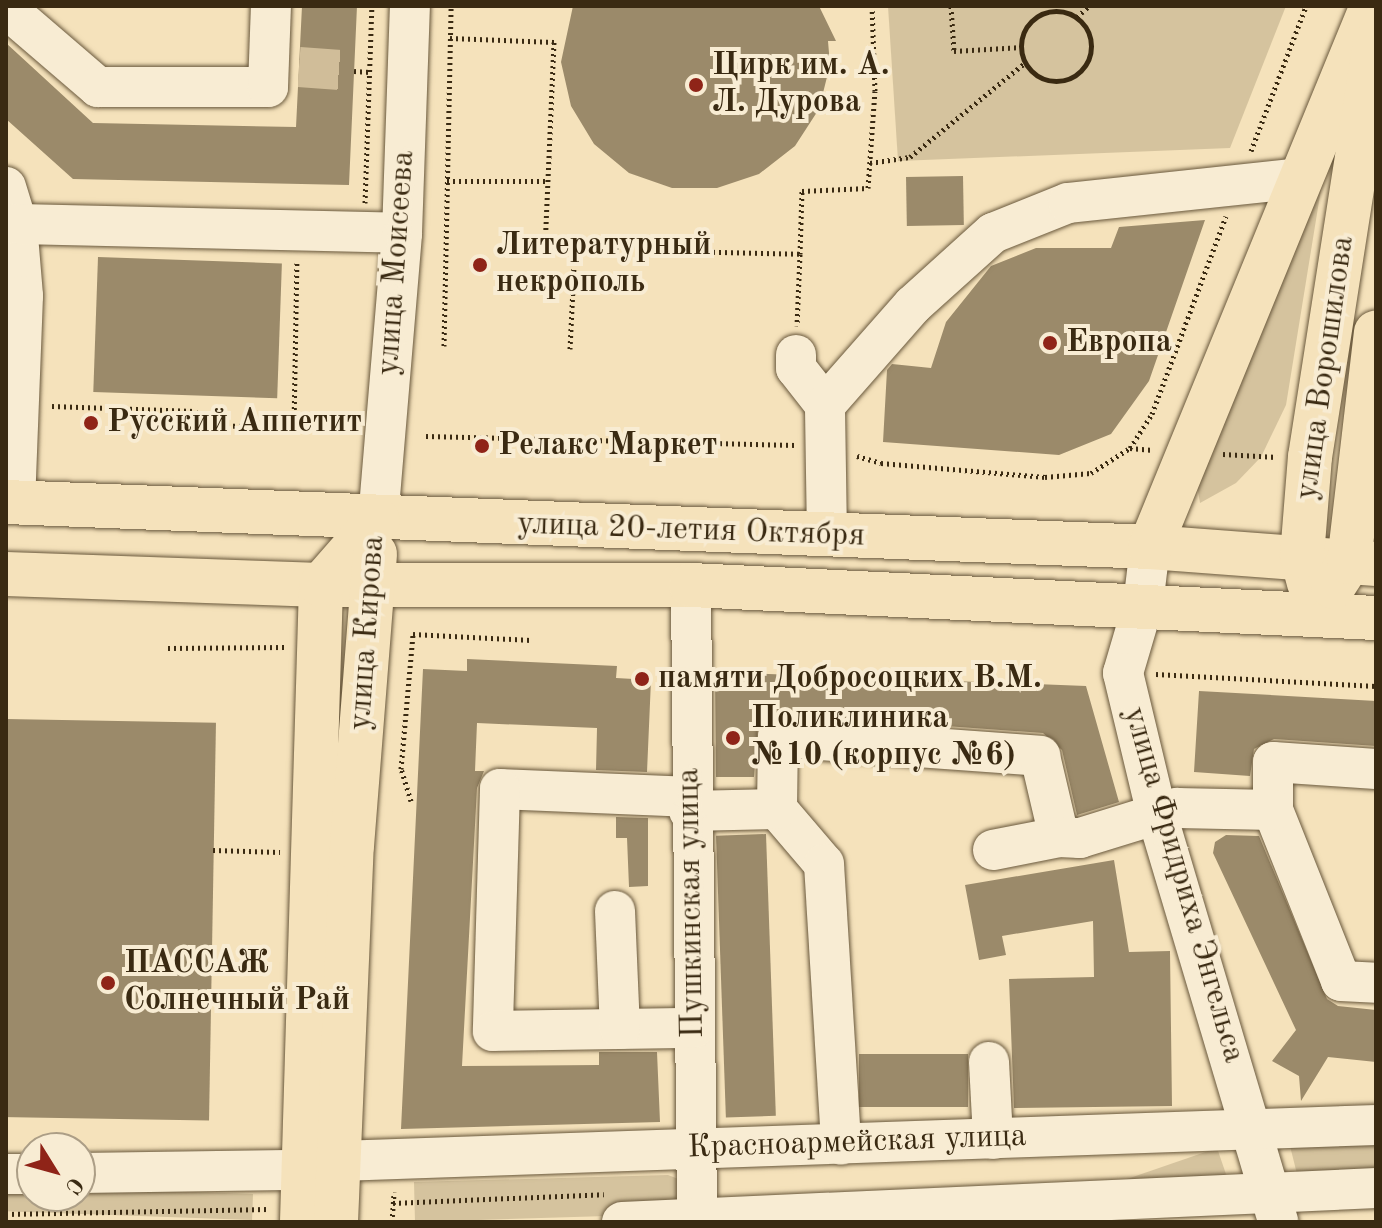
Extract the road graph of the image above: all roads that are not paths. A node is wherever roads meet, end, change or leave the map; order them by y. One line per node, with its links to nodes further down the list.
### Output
1 (271, 6): 4 (street)
2 (410, 6): 9 (street, улица Моисеева)
3 (1372, 6): 6 (main road)
4 (6, 8)
5 (1376, 37): 17 (main road, улица Ворошилова)
6 (1301, 178): 12 (street); 16 (main road)
7 (6, 187): 8 (street)
8 (17, 224): 9 (street); 13 (street)
9 (383, 232): 14 (street, улица Моисеева)
10 (1376, 333): 18 (main road, улица Ворошилова)
11 (796, 355): 12 (street)
12 (825, 405): 15 (street)
13 (11, 502): 14 (main road, улица 20-летия Октября)
14 (378, 520): 15 (main road, улица 20-летия Октября); 20 (main road, улица Кирова); 21 (main road, улица Кирова)
15 (827, 536): 16 (main road, улица 20-летия Октября)
16 (1150, 547): 17 (main road, улица 20-летия Октября); 23 (street, улица Фридриха Энгельса)
17 (1302, 556): 18 (main road, улица 20-летия Октября); 24 (main road, улица Ворошилова)
18 (1363, 563): 24 (main road)
19 (6, 574): 21 (main road, улица 20-летия Октября)
20 (371, 583): 21 (main road, улица 20-летия Октября); 22 (main road, улица 20-летия Октября); 43 (main road, улица Кирова)
21 (321, 585): 43 (main road, улица Кирова)
22 (691, 585): 23 (main road, улица 20-летия Октября); 27 (street, Пушкинская улица)
23 (1143, 605): 24 (main road, улица 20-летия Октября); 30 (street, улица Фридриха Энгельса)
24 (1317, 613): 25 (main road, улица 20-летия Октября)
25 (1376, 618)
26 (1376, 769): 29 (street)
27 (689, 804): 28 (street); 35 (street, Пушкинская улица); 36 (street)
28 (777, 809): 31 (street); 41 (street)
29 (1273, 810): 30 (street); 34 (street)
30 (1157, 815): 31 (street); 39 (street, улица Фридриха Энгельса)
31 (1059, 837): 32 (street)
32 (993, 850)
33 (615, 911): 36 (street)
34 (1376, 983)
35 (694, 1028): 36 (street); 42 (street, Пушкинская улица)
36 (620, 1029)
37 (989, 1062): 40 (street)
38 (1376, 1125): 39 (street, Красноармейская улица)
39 (1254, 1129): 40 (street, Красноармейская улица); 46 (street, улица Фридриха Энгельса)
40 (993, 1139): 41 (street, Красноармейская улица)
41 (841, 1144): 42 (street, Красноармейская улица)
42 (696, 1149): 43 (street, Красноармейская улица); 48 (street, Пушкинская улица)
43 (321, 1166): 44 (street, Красноармейская улица); 47 (main road, улица Кирова); 49 (main road, улица Кирова)
44 (96, 1173)
45 (1376, 1188): 46 (street, Красноармейская улица)
46 (1274, 1207): 48 (street, Красноармейская улица)
47 (290, 1215)
48 (697, 1220): 50 (street, Красноармейская улица)
49 (336, 1222)
50 (622, 1222)

